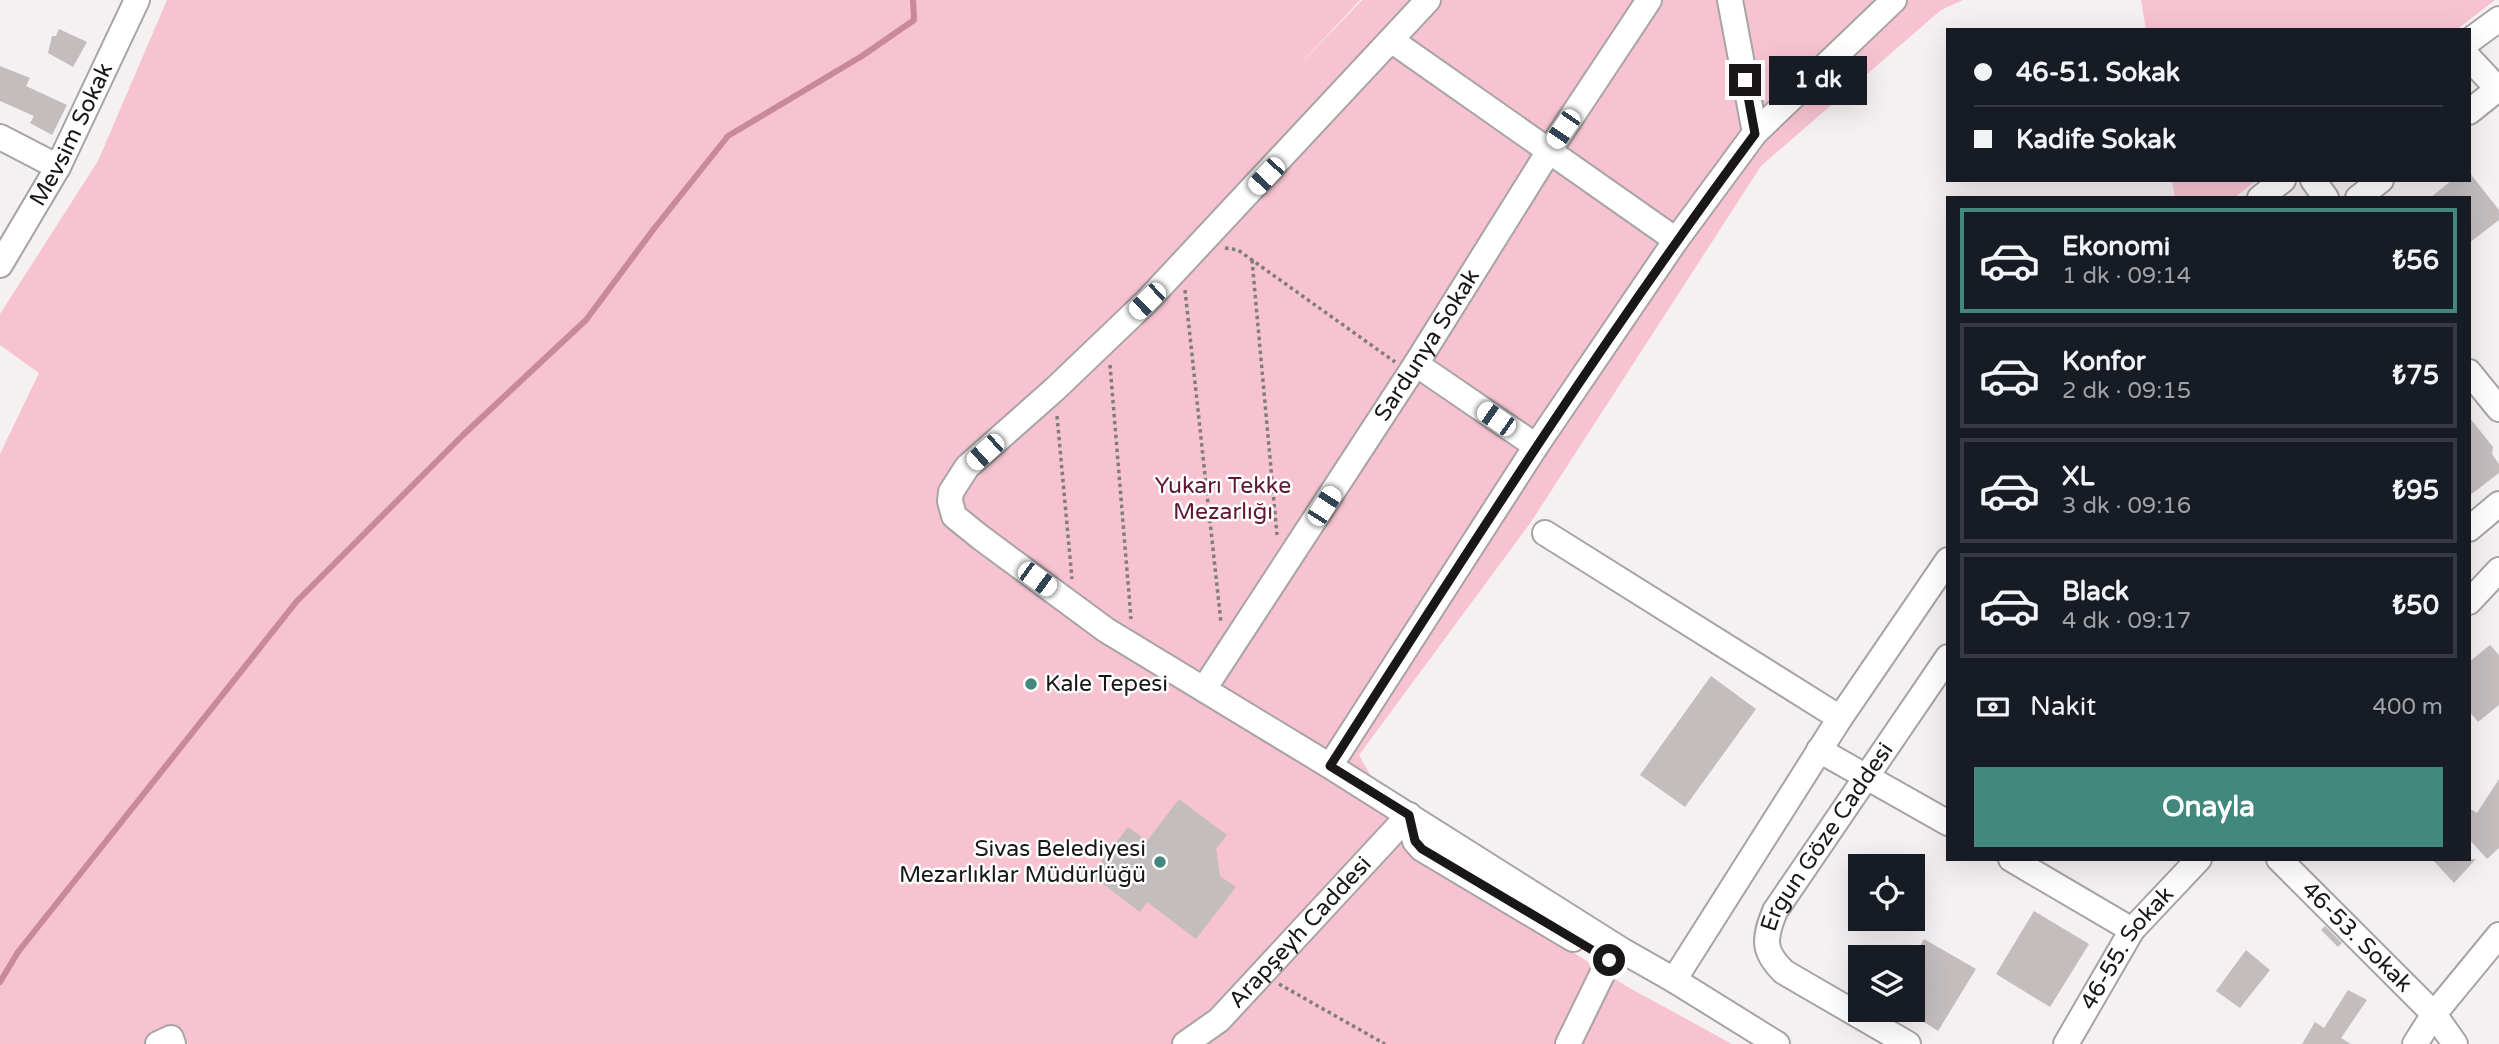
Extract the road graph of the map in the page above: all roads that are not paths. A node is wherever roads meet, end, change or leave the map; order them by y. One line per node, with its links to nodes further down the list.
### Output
1 (138, 0): 15 (street, Mevsim Sokak)
2 (1428, 0): 7 (street)
3 (1649, 0): 14 (street, Sardunya Sokak)
4 (1730, 0): 12 (street)
5 (1894, 0): 12 (street)
6 (2499, 19): 8 (street)
7 (1391, 40): 14 (street); 33 (street)
8 (2471, 40)
9 (2471, 60): 10 (street)
10 (2499, 89): 11 (street)
11 (2471, 110)
12 (1755, 134): 20 (street)
13 (0, 137): 15 (street)
14 (1549, 151): 20 (street); 22 (street, Sardunya Sokak)
15 (58, 167): 21 (street, Mevsim Sokak)
16 (2280, 182): 18 (street)
17 (2378, 182): 19 (street)
18 (2263, 196)
19 (2361, 196)
20 (1676, 240): 25 (street)
21 (0, 265)
22 (1413, 369): 25 (street); 33 (street, Sardunya Sokak)
23 (2471, 374): 24 (street)
24 (2499, 409)
25 (1536, 446): 36 (street)
26 (2499, 504): 27 (street)
27 (2471, 527)
28 (1545, 533): 34 (street)
29 (1946, 564): 34 (street)
30 (2499, 570): 31 (street)
31 (2471, 600)
32 (1946, 660): 37 (street, Ergun Göze Caddesi)
33 (1204, 689): 36 (street)
34 (1839, 718): 35 (street)
35 (1819, 750): 37 (street); 46 (street)
36 (1330, 766): 38 (street)
37 (1867, 775): 39 (street); 52 (street, Ergun Göze Caddesi)
38 (1409, 815): 45 (street); 46 (street); 48 (street, Arapşeyh Caddesi)
39 (1946, 821)
40 (2014, 861): 43 (street)
41 (2197, 861): 43 (street, 46-55. Sokak)
42 (2281, 861): 47 (street, 46-53. Sokak)
43 (2132, 930): 53 (street, 46-55. Sokak)
44 (2499, 935): 47 (street)
45 (1609, 960): 49 (street); 50 (street)
46 (1674, 979): 51 (street)
47 (2434, 1014): 54 (street); 55 (street, 46-53. Sokak)
48 (1185, 1044)
49 (1568, 1044)
50 (1748, 1044)
51 (1777, 1044)
52 (1908, 1044)
53 (2066, 1044)
54 (2415, 1044)
55 (2455, 1044)

